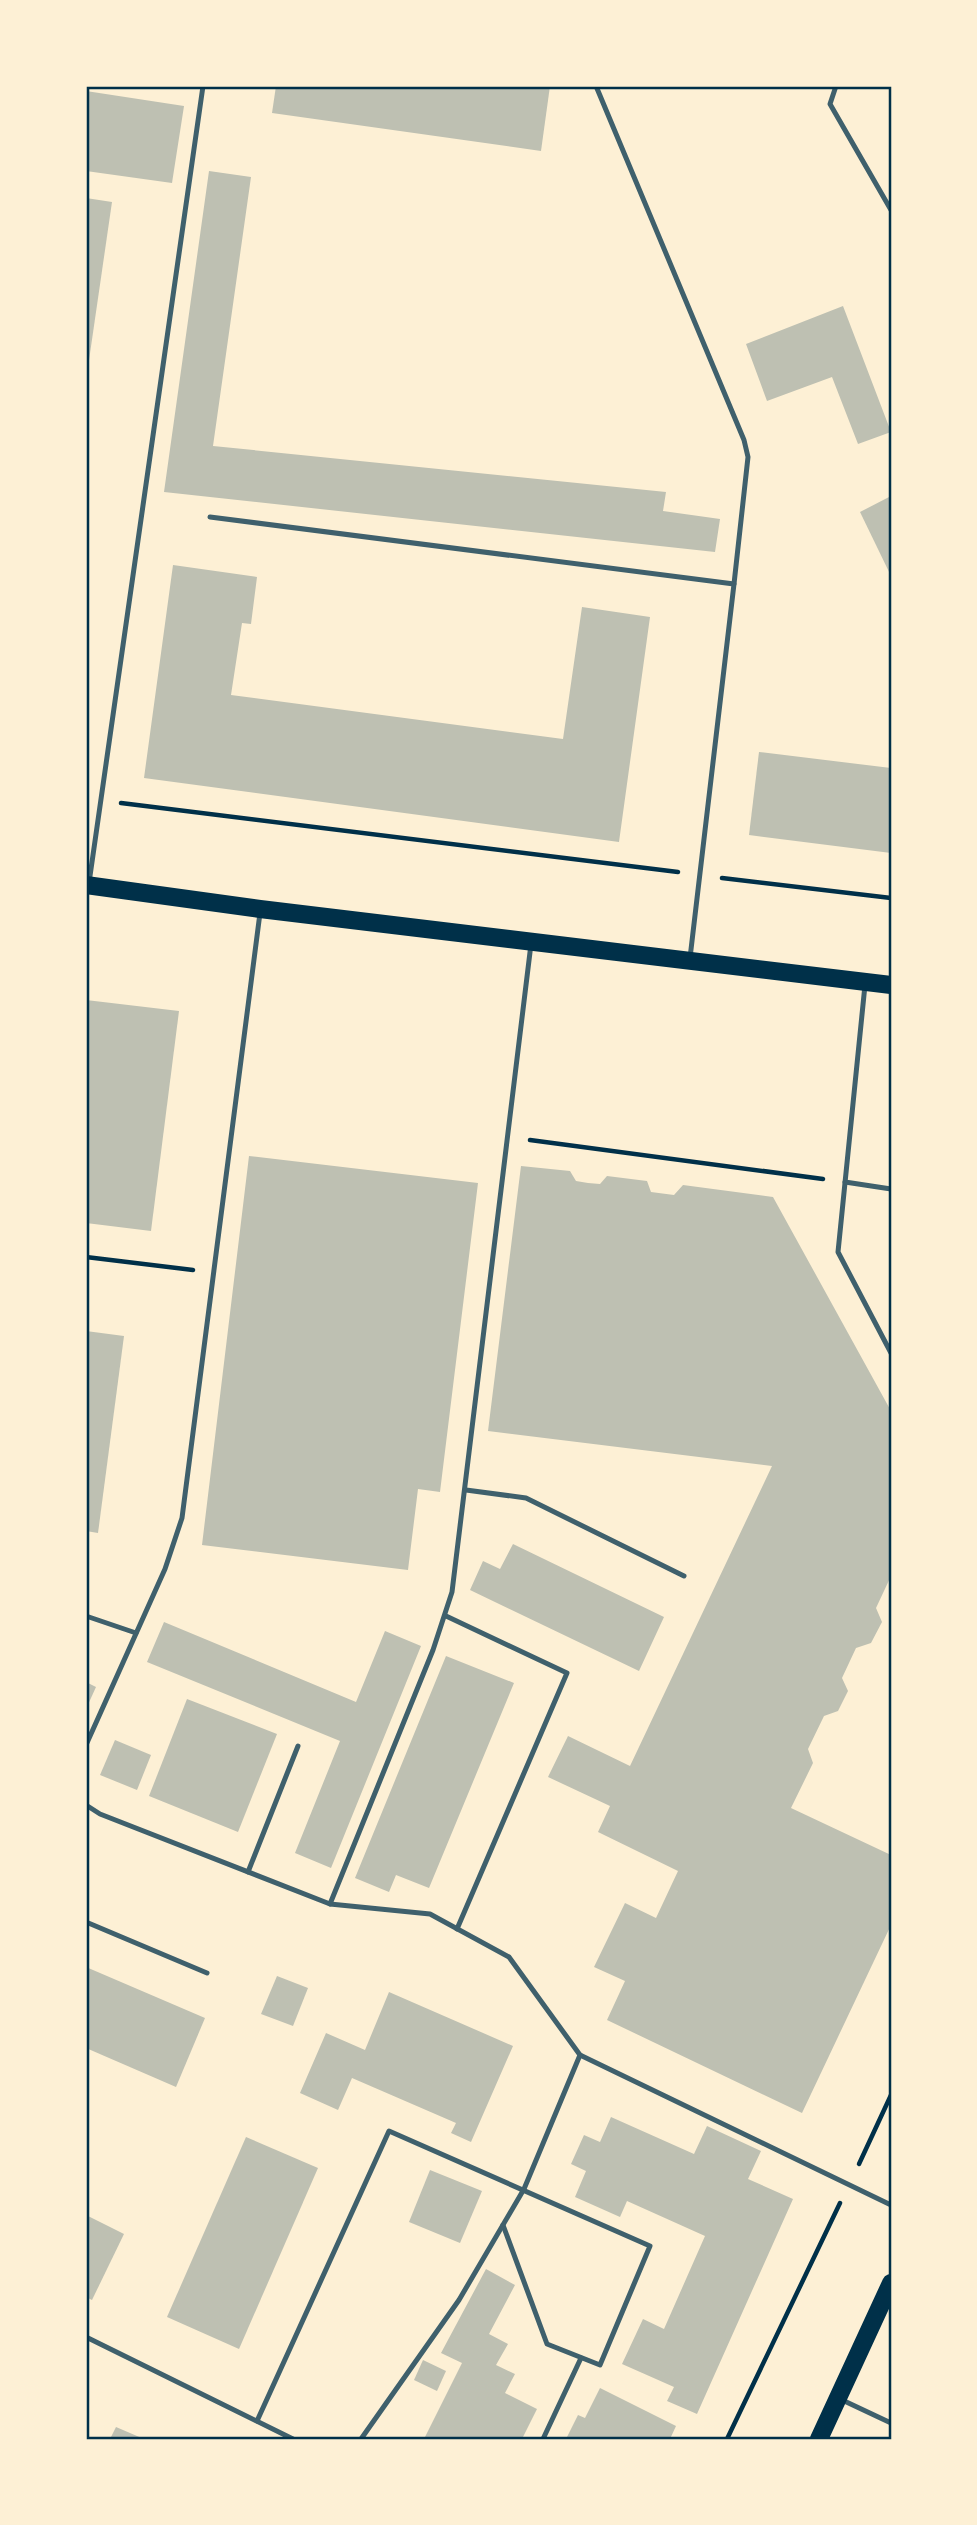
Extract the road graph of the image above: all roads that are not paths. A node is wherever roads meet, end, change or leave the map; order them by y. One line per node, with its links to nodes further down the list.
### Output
1 (203, 86): 7 (lane)
2 (596, 86): 6 (lane)
3 (836, 86): 4 (lane)
4 (891, 210)
5 (210, 517): 6 (lane)
6 (734, 584): 10 (lane)
7 (87, 886): 8 (main road)
8 (260, 909): 9 (main road); 20 (lane)
9 (531, 941): 10 (main road); 16 (lane)
10 (690, 961): 11 (main road)
11 (865, 982): 12 (main road); 13 (lane)
12 (891, 985)
13 (845, 1182): 14 (lane); 15 (lane)
14 (891, 1189)
15 (891, 1353)
16 (466, 1490): 17 (lane); 19 (lane)
17 (684, 1576)
18 (86, 1616): 20 (lane)
19 (446, 1616): 25 (lane); 27 (lane)
20 (136, 1633): 21 (lane)
21 (86, 1745)
22 (298, 1746): 24 (lane)
23 (86, 1805): 24 (lane)
24 (248, 1872): 25 (lane)
25 (330, 1903): 27 (lane)
26 (86, 1922): 28 (lane)
27 (457, 1929): 29 (lane)
28 (207, 1973)
29 (580, 2055): 30 (lane); 31 (lane)
30 (524, 2189): 32 (lane); 35 (lane); 37 (lane)
31 (891, 2205)
32 (503, 2225): 35 (lane); 40 (lane)
33 (891, 2283): 36 (main road)
34 (86, 2337): 37 (lane)
35 (581, 2358): 41 (lane)
36 (838, 2398): 38 (lane); 42 (main road)
37 (257, 2421): 39 (lane)
38 (891, 2423)
39 (293, 2439)
40 (361, 2439)
41 (543, 2439)
42 (819, 2439)

